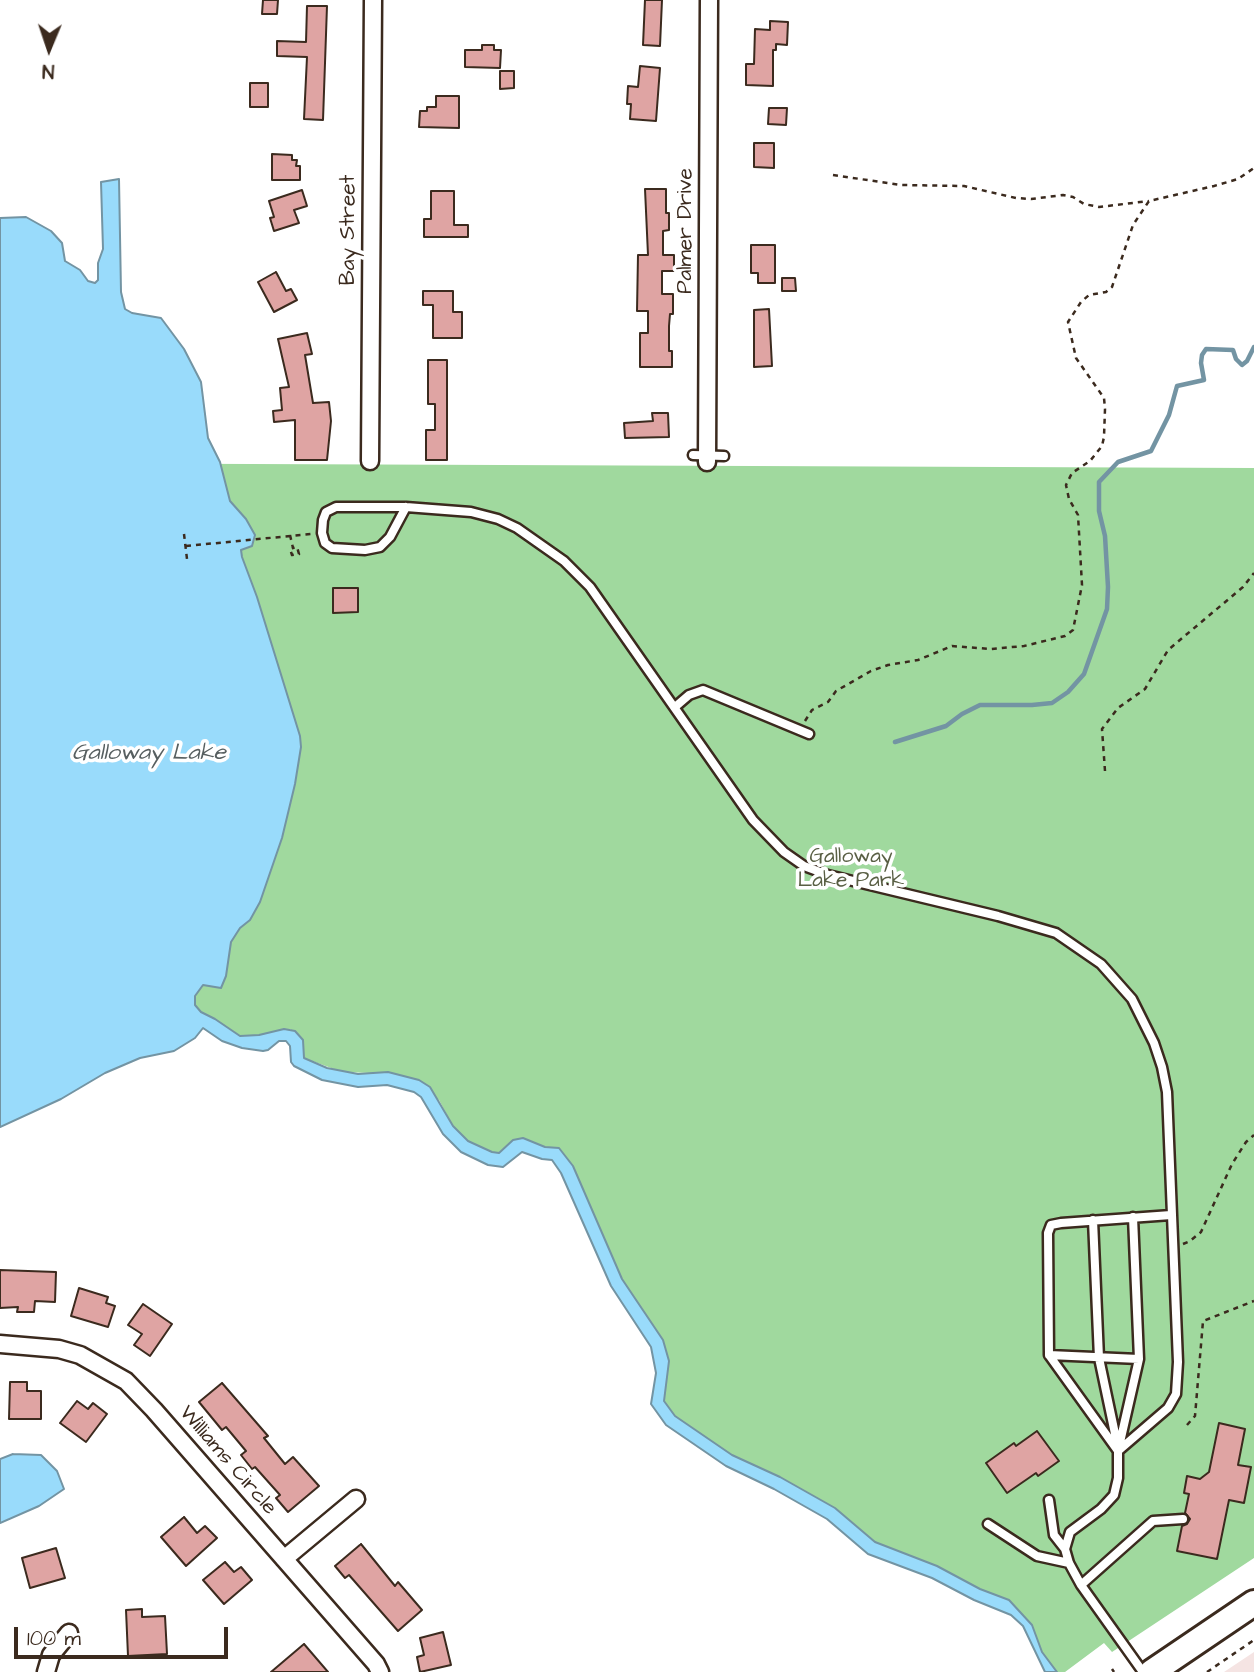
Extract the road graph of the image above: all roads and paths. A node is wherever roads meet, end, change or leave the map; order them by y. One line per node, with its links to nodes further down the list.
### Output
1 (373, 0): 8 (street, Bay Street)
2 (709, 0): 7 (street, Palmer Drive)
3 (1254, 168): 5 (path)
4 (833, 175): 5 (path)
5 (1149, 201): 18 (path)
6 (724, 456): 7 (lane)
7 (703, 458)
8 (370, 461)
9 (406, 508): 10 (lane); 10 (lane); 17 (lane)
10 (322, 533): 12 (path)
11 (184, 534): 13 (path)
12 (290, 535): 13 (path); 14 (path)
13 (186, 546): 15 (path)
14 (293, 548)
15 (187, 559)
16 (1254, 573): 20 (path)
17 (675, 707): 18 (lane); 22 (lane)
18 (799, 730): 19 (lane)
19 (809, 734)
20 (1105, 771)
21 (1254, 1135): 25 (path)
22 (1171, 1214): 23 (lane); 25 (lane)
23 (1133, 1217): 24 (lane); 30 (lane)
24 (1093, 1220): 28 (lane); 29 (lane)
25 (1172, 1247): 32 (lane)
26 (1254, 1301): 31 (path)
27 (0, 1344): 38 (street, Williams Circle)
28 (1049, 1355): 29 (lane); 32 (lane)
29 (1099, 1358): 30 (lane); 32 (lane)
30 (1139, 1359): 32 (lane)
31 (1187, 1425)
32 (1118, 1451): 37 (lane)
33 (356, 1499): 38 (street)
34 (1049, 1500): 37 (lane)
35 (1182, 1519): 40 (lane)
36 (988, 1524): 39 (lane)
37 (1065, 1549): 39 (lane)
38 (284, 1559): 45 (street, Williams Circle)
39 (1069, 1563): 40 (lane)
40 (1081, 1586): 46 (lane)
41 (1254, 1604): 47 (main road)
42 (69, 1633): 44 (street)
43 (1254, 1640): 48 (path)
44 (46, 1672)
45 (380, 1672)
46 (1143, 1672)
47 (1152, 1672)
48 (1207, 1672)

